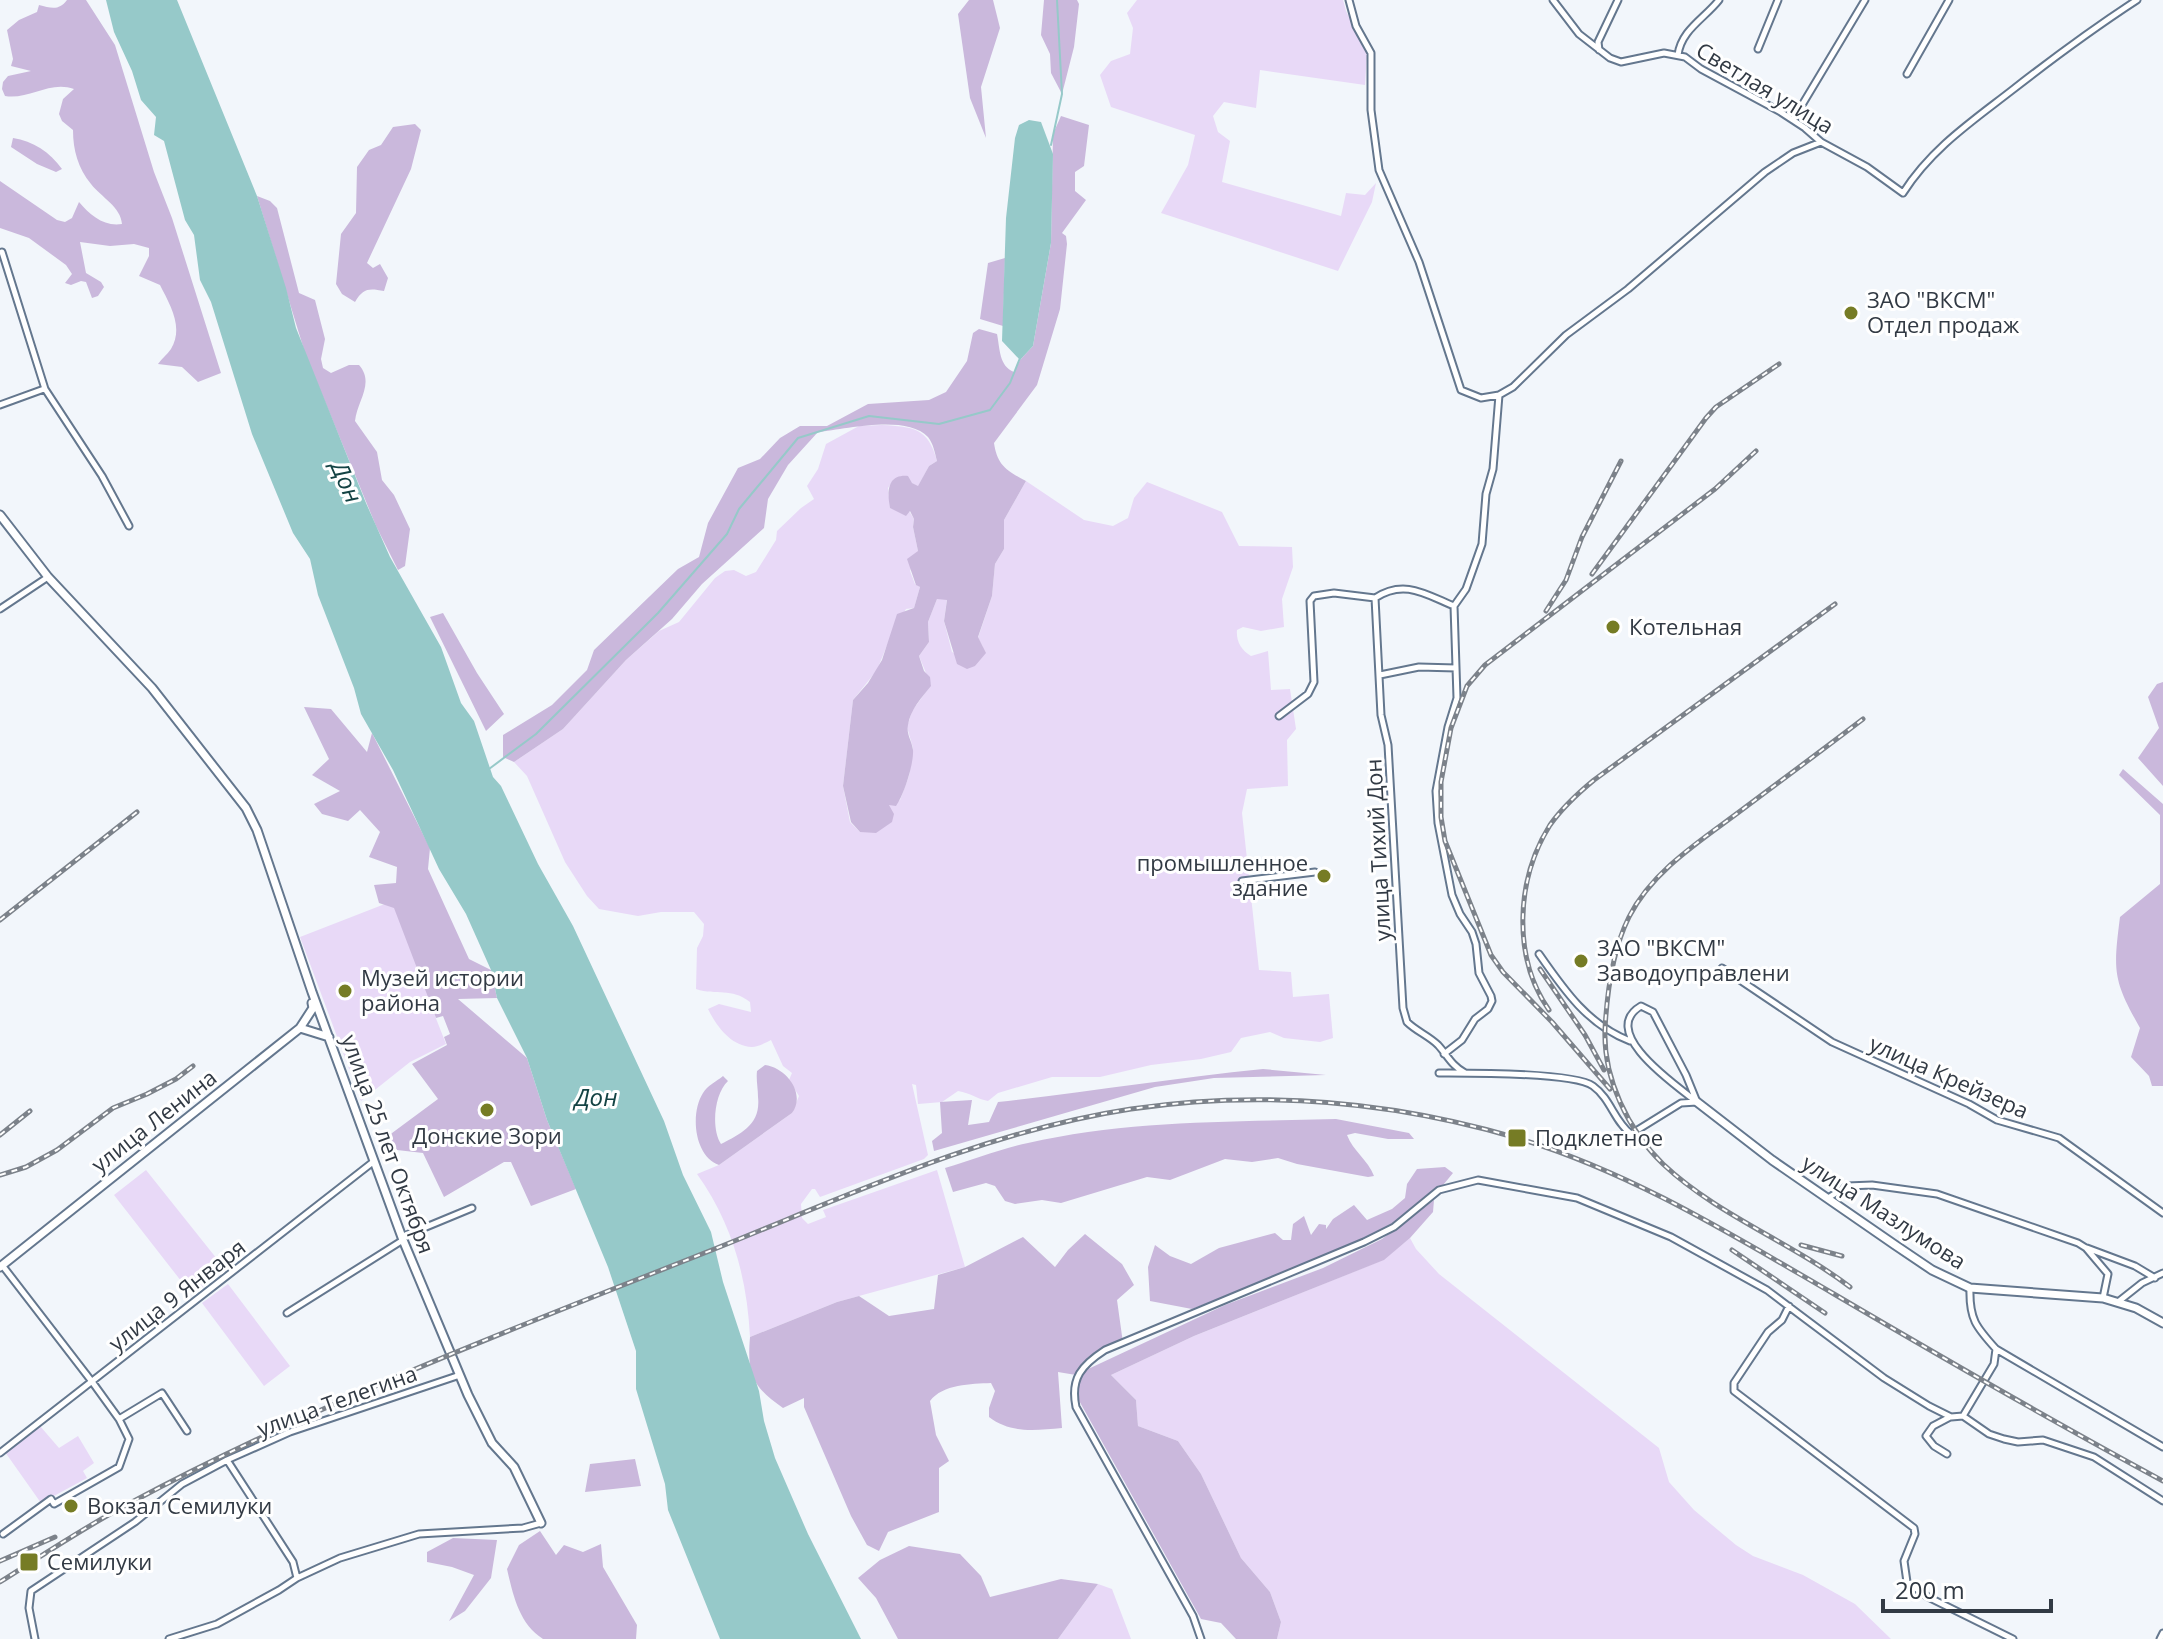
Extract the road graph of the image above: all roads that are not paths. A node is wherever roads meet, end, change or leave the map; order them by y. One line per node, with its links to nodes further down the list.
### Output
1 (1349, 0): 17 (street)
2 (1553, 0): 10 (street)
3 (1618, 0): 10 (street)
4 (1719, 0): 11 (street)
5 (1778, 0): 9 (street)
6 (1865, 0): 13 (street)
7 (1949, 0): 12 (street)
8 (2137, 0): 14 (street, Светлая улица)
9 (1758, 49)
10 (1599, 51): 11 (street, Светлая улица)
11 (1678, 55): 13 (street, Светлая улица)
12 (1907, 74)
13 (1793, 120): 14 (street, Светлая улица)
14 (1821, 142): 17 (street)
15 (2, 252): 16 (street)
16 (45, 389): 18 (street); 20 (street)
17 (1499, 395): 23 (street)
18 (0, 405)
19 (0, 515): 21 (street, улица 25 лет Октября)
20 (129, 526)
21 (48, 577): 24 (street); 32 (street, улица 25 лет Октября)
22 (1375, 598): 23 (street); 26 (street, улица Тихий Дон); 27 (street)
23 (1454, 606): 25 (street)
24 (0, 609)
25 (1456, 668): 26 (street); 36 (street)
26 (1380, 675): 36 (street, улица Тихий Дон)
27 (1279, 716)
28 (1315, 872): 29 (street)
29 (1242, 881)
30 (1539, 954): 35 (street)
31 (1722, 968): 43 (street, улица Крейзера)
32 (312, 992): 33 (street); 34 (street, улица 25 лет Октября)
33 (300, 1028): 34 (street); 46 (street, улица Ленина)
34 (329, 1037): 40 (street, улица 25 лет Октября)
35 (1631, 1041): 39 (street); 39 (street)
36 (1444, 1054): 38 (street, улица Тихий Дон)
37 (1439, 1073): 38 (street)
38 (1465, 1073): 39 (street)
39 (1697, 1102): 41 (street, улица Мазлумова)
40 (373, 1162): 44 (street, улица 25 лет Октября); 57 (street, улица 9 Января)
41 (1828, 1198): 45 (street); 49 (street, улица Мазлумова)
42 (472, 1208): 44 (street)
43 (2163, 1213)
44 (403, 1238): 53 (street); 56 (street, улица 25 лет Октября)
45 (2086, 1248): 48 (street); 50 (street)
46 (1, 1266): 57 (street)
47 (2163, 1273): 48 (street)
48 (2155, 1278): 51 (street)
49 (1970, 1288): 50 (street, улица Мазлумова); 55 (street)
50 (2103, 1298): 51 (street, улица Мазлумова)
51 (2118, 1302): 54 (street, улица Мазлумова)
52 (1789, 1306): 59 (street); 73 (street); 74 (street)
53 (287, 1313)
54 (2163, 1323)
55 (1996, 1349): 58 (street); 62 (street)
56 (460, 1375): 65 (street, улица Телегина); 67 (street, улица 25 лет Октября)
57 (93, 1383): 60 (street); 63 (street, улица 9 Января)
58 (1963, 1416): 59 (street); 66 (street)
59 (1951, 1417): 64 (street)
60 (119, 1419): 61 (street); 68 (street)
61 (187, 1431)
62 (2163, 1447)
63 (0, 1453)
64 (1947, 1454)
65 (227, 1460): 69 (street); 71 (street, улица Телегина)
66 (2163, 1501)
67 (541, 1523): 69 (street)
68 (3, 1534)
69 (297, 1578): 72 (street)
70 (2163, 1633): 75 (street)
71 (35, 1639)
72 (169, 1639)
73 (1201, 1639)
74 (2013, 1639)
75 (2160, 1639)

